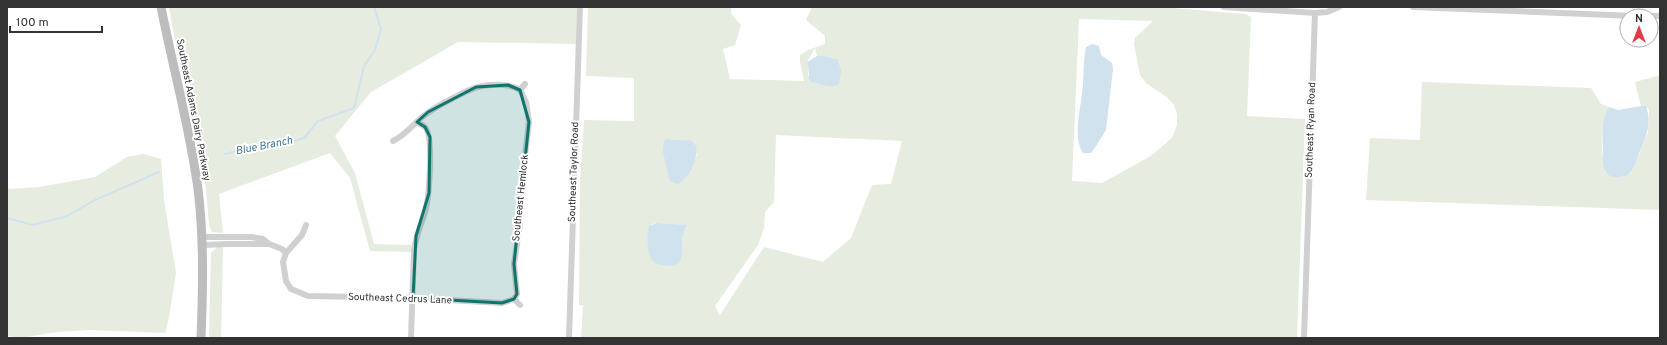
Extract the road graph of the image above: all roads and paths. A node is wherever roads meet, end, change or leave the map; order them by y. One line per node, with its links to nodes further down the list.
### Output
1 (161, 7): 13 (main road, Southeast Adams Dairy Parkway)
2 (580, 7): 22 (street, Southeast Taylor Road)
3 (1224, 7): 6 (street)
4 (1339, 7): 6 (street)
5 (1413, 7): 7 (street)
6 (1315, 13): 23 (street, Southeast Ryan Road)
7 (1619, 15)
8 (525, 84): 9 (street)
9 (520, 90): 10 (street); 18 (street, Southeast Hemlock)
10 (417, 122): 11 (street); 17 (street)
11 (393, 141)
12 (306, 225): 14 (street)
13 (202, 241): 14 (street); 20 (main road, Southeast Adams Dairy Parkway)
14 (286, 253): 15 (street)
15 (288, 285): 16 (street); 17 (street, Southeast Cedrus Lane)
16 (283, 290)
17 (412, 298): 18 (street, Southeast Cedrus Lane); 21 (street)
18 (514, 299): 19 (street)
19 (520, 305)
20 (201, 338)
21 (411, 338)
22 (569, 338)
23 (1304, 338)

